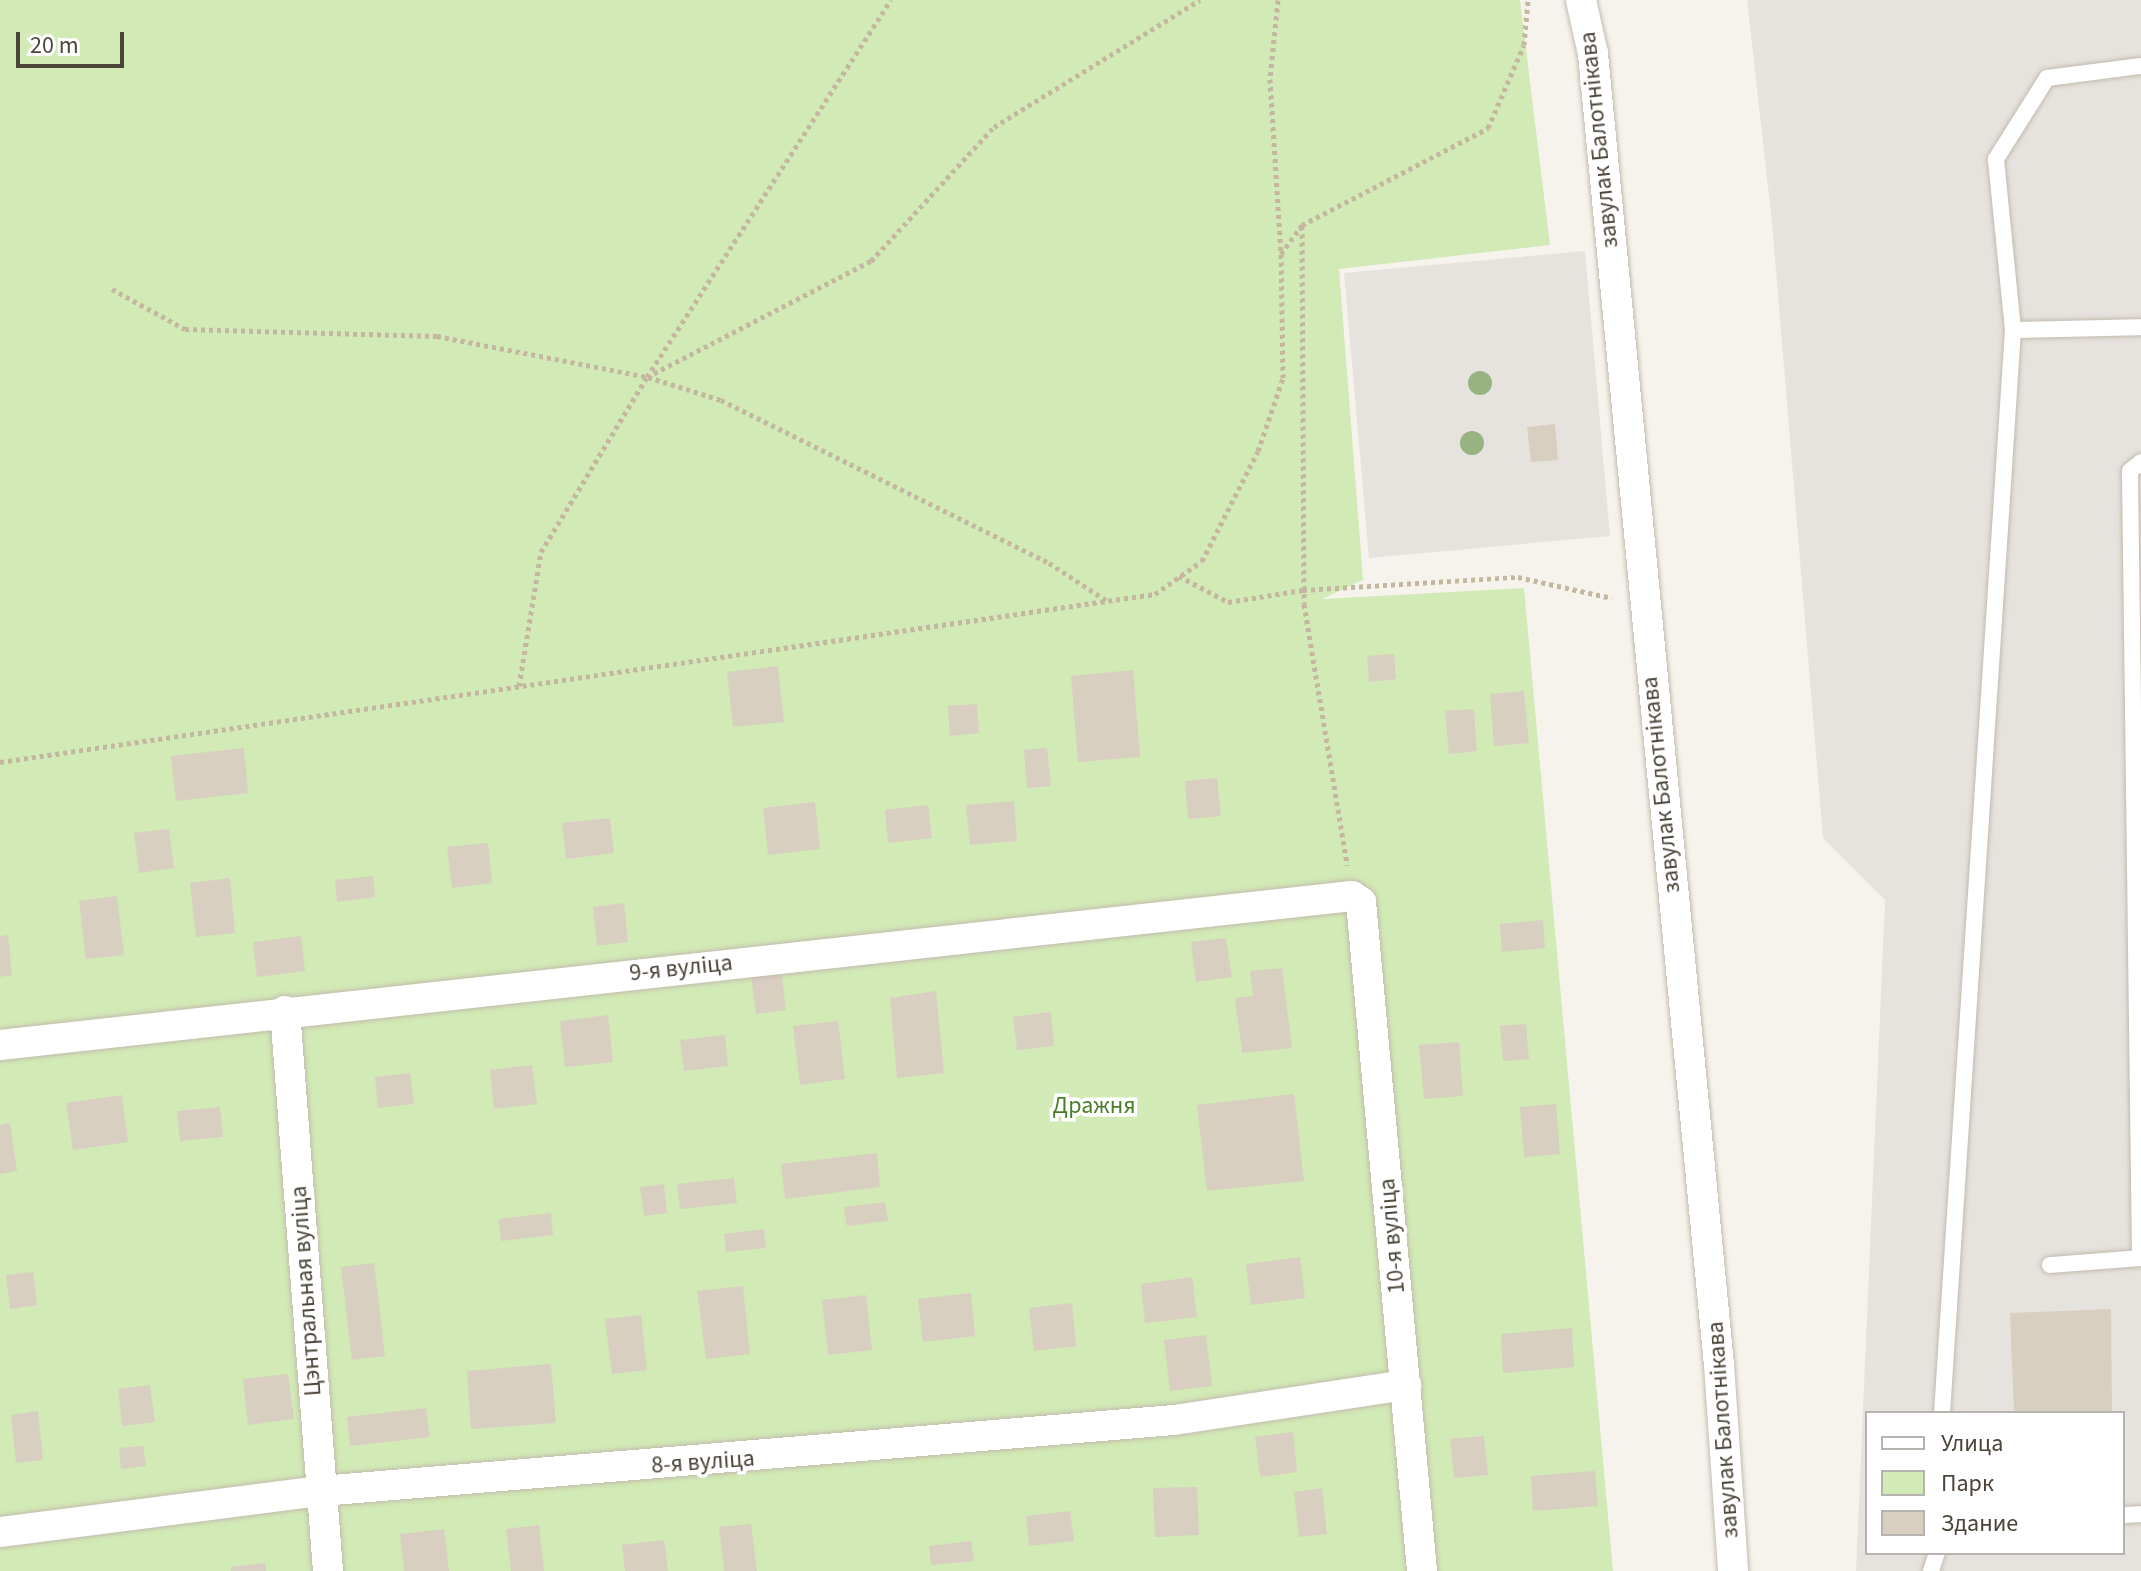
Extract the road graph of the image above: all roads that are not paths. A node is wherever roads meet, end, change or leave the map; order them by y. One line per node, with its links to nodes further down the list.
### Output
1 (1581, 0): 17 (street, завулак Балотнікава)
2 (2141, 66): 4 (lane)
3 (2141, 327): 4 (lane)
4 (2013, 330): 12 (lane)
5 (2141, 462): 9 (lane)
6 (1356, 899): 7 (street, 9-я вуліца); 11 (street, 10-я вуліца)
7 (285, 1011): 8 (street, 9-я вуліца); 13 (street, Цэнтральная вуліца)
8 (0, 1045)
9 (2141, 1260): 10 (lane)
10 (2050, 1265)
11 (1406, 1385): 13 (street, 8-я вуліца); 16 (street, 10-я вуліца)
12 (1942, 1411)
13 (321, 1491): 14 (street, 8-я вуліца); 15 (street, Цэнтральная вуліца)
14 (0, 1532)
15 (328, 1571)
16 (1422, 1571)
17 (1733, 1571)

